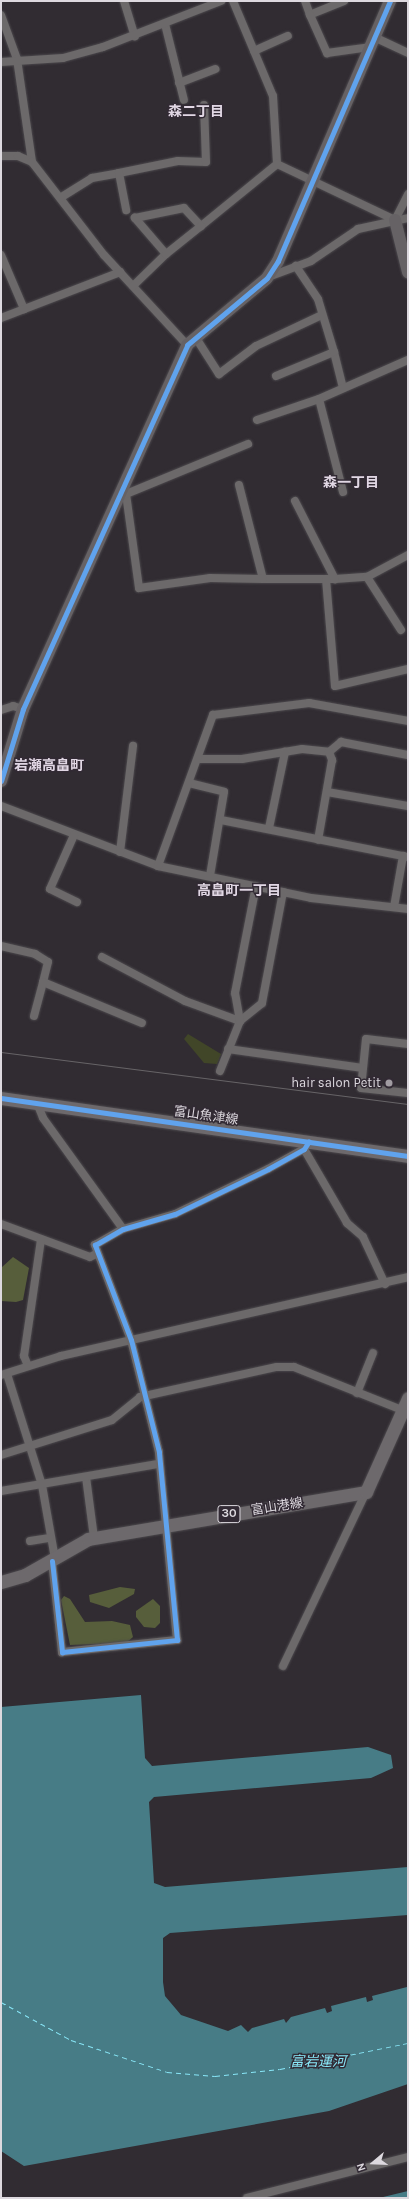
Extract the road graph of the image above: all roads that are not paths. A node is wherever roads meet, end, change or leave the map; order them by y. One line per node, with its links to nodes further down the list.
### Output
1 (124, 1): 10 (street)
2 (221, 1): 9 (street)
3 (233, 1): 13 (street)
4 (305, 1): 7 (street)
5 (344, 1): 7 (street)
6 (387, 2): 12 (street)
7 (310, 15): 12 (street)
8 (1, 17): 15 (street)
9 (165, 24): 10 (street); 18 (street)
10 (135, 36): 15 (street)
11 (288, 36): 13 (street)
12 (372, 42): 14 (street); 25 (street)
13 (254, 51): 23 (street)
14 (408, 53)
15 (17, 58): 16 (street); 22 (street)
16 (1, 62)
17 (215, 69): 18 (street)
18 (179, 83): 19 (street)
19 (184, 100)
20 (204, 105): 24 (street)
21 (1, 156): 22 (street)
22 (32, 162): 27 (street)
23 (277, 164): 25 (street); 31 (street)
24 (119, 173): 27 (street); 28 (street)
25 (312, 183): 30 (street); 37 (street)
26 (408, 194): 30 (street)
27 (60, 198): 35 (street)
28 (126, 210)
29 (408, 218): 30 (street)
30 (395, 220): 34 (street); 36 (street)
31 (201, 226): 32 (street); 32 (street)
32 (166, 254): 38 (street)
33 (1, 255): 39 (street)
34 (296, 266): 37 (street); 40 (street)
35 (120, 272): 38 (street); 39 (street)
36 (408, 272)
37 (267, 278): 42 (street)
38 (133, 286): 42 (street)
39 (24, 310): 41 (street)
40 (322, 315): 42 (street); 43 (street)
41 (1, 318)
42 (192, 341): 52 (street)
43 (334, 352): 45 (street); 46 (street)
44 (408, 360): 46 (street)
45 (276, 376)
46 (343, 388): 47 (street)
47 (319, 399): 48 (street); 51 (street)
48 (257, 420)
49 (248, 444): 52 (street)
50 (239, 485): 56 (street)
51 (343, 492)
52 (124, 493): 56 (street); 60 (street)
53 (295, 501): 57 (street)
54 (408, 555): 55 (street)
55 (367, 577): 57 (street); 58 (street)
56 (263, 579): 57 (street)
57 (331, 579): 59 (street)
58 (401, 630)
59 (408, 669)
60 (22, 709): 61 (street); 68 (street)
61 (1, 710)
62 (408, 721): 67 (street)
63 (133, 746): 77 (street)
64 (285, 752): 65 (street); 67 (street); 74 (street)
65 (329, 752): 66 (street); 70 (street)
66 (408, 755)
67 (198, 759): 69 (street)
68 (1, 781)
69 (189, 783): 73 (street); 79 (street)
70 (327, 792): 72 (street); 76 (street)
71 (1, 806): 75 (street)
72 (408, 806)
73 (220, 820): 74 (street); 80 (street)
74 (269, 828): 76 (street)
75 (74, 835): 77 (street); 83 (street)
76 (318, 840): 78 (street)
77 (120, 852): 79 (street)
78 (406, 857): 84 (street)
79 (158, 866): 80 (street)
80 (210, 876): 81 (street)
81 (256, 886): 82 (street); 90 (street)
82 (283, 892): 84 (street); 90 (street)
83 (77, 902)
84 (394, 907): 85 (street)
85 (408, 909)
86 (1, 946): 88 (street)
87 (102, 957): 90 (street)
88 (43, 982): 89 (street); 91 (street)
89 (34, 1016)
90 (240, 1021): 93 (street)
91 (142, 1023)
92 (408, 1044): 94 (street)
93 (228, 1049): 94 (street); 95 (street)
94 (363, 1068): 96 (street)
95 (220, 1071)
96 (408, 1093)
97 (1, 1098): 98 (main road, 富山魚津線)
98 (37, 1103): 99 (main road, 富山魚津線); 102 (street)
99 (307, 1145): 100 (main road, 富山魚津線); 102 (street); 106 (street)
100 (408, 1156)
101 (1, 1224): 103 (street)
102 (123, 1229): 104 (street)
103 (41, 1239): 104 (street); 109 (street)
104 (96, 1254): 107 (street)
105 (408, 1277): 106 (street)
106 (385, 1284): 107 (street)
107 (131, 1340): 109 (street); 112 (street)
108 (373, 1353): 111 (street)
109 (28, 1366): 110 (street)
110 (4, 1375): 115 (street)
111 (357, 1392): 112 (street); 114 (street)
112 (147, 1396): 115 (street); 117 (street)
113 (408, 1398): 114 (main road)
114 (402, 1410): 121 (main road)
115 (30, 1448): 116 (street); 119 (street)
116 (1, 1455)
117 (158, 1464): 118 (street); 122 (street)
118 (86, 1477): 119 (street); 124 (street)
119 (42, 1485): 120 (street); 123 (street)
120 (1, 1491)
121 (366, 1492): 122 (main road, 富山港線 / 30); 128 (street)
122 (167, 1524): 124 (main road, 富山港線 / 30); 126 (street)
123 (50, 1538): 125 (street); 126 (street)
124 (94, 1538): 126 (main road, 富山港線 / 30)
125 (30, 1541)
126 (54, 1560): 127 (main road, 富山港線 / 30)
127 (1, 1582)
128 (283, 1666)
129 (408, 2158): 130 (street)
130 (247, 2198)

